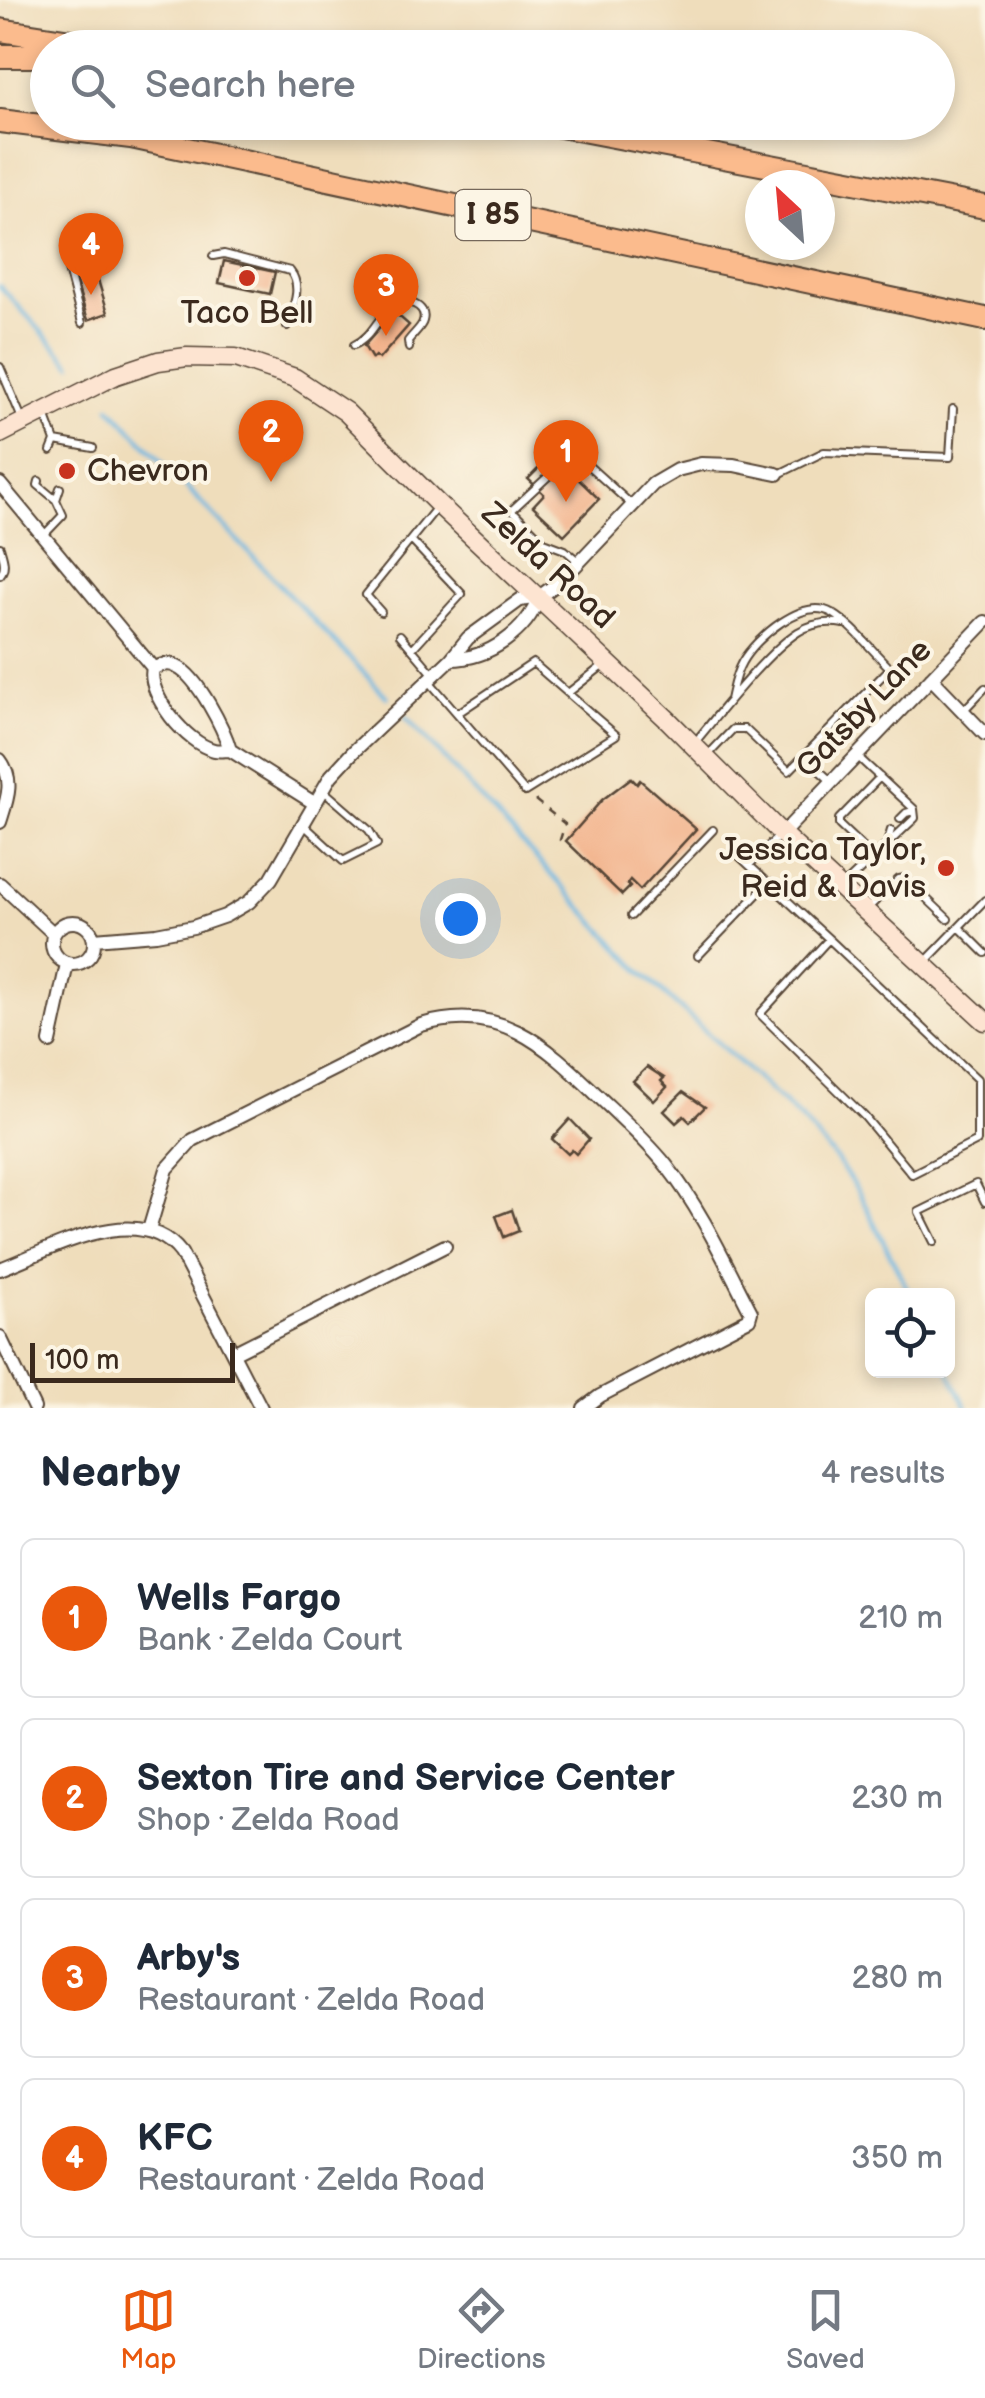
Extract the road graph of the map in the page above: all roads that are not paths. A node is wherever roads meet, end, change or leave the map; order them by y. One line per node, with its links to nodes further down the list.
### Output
1 (0, 30): 2 (highway)
2 (30, 35)
3 (0, 56): 4 (highway)
4 (30, 56)
5 (0, 121): 6 (highway, I 85)
6 (30, 125)
7 (145, 140): 12 (highway, I 85)
8 (634, 140): 9 (highway)
9 (985, 207)
10 (106, 237): 13 (lane)
11 (212, 256): 14 (lane)
12 (985, 319)
13 (82, 323)
14 (287, 326)
15 (354, 346): 16 (lane)
16 (410, 348)
17 (0, 367): 18 (lane)
18 (2, 382): 21 (lane)
19 (953, 409): 30 (lane)
20 (44, 412): 21 (main road, Zelda Road); 23 (lane); 35 (main road, Zelda Road)
21 (24, 422): 22 (main road, Zelda Road)
22 (0, 434)
23 (55, 441): 24 (lane); 27 (lane)
24 (65, 443): 25 (lane); 28 (lane)
25 (77, 445): 26 (lane); 29 (lane)
26 (93, 448)
27 (51, 451)
28 (61, 454)
29 (72, 458)
30 (778, 474): 36 (street)
31 (40, 481): 34 (lane)
32 (0, 484): 37 (street)
33 (60, 488): 34 (lane)
34 (56, 500): 37 (lane)
35 (439, 505): 38 (lane); 42 (main road, Zelda Road)
36 (633, 506): 40 (street); 40 (lane)
37 (44, 536): 50 (street)
38 (411, 540): 43 (lane); 47 (lane)
39 (0, 547): 41 (lane)
40 (579, 562): 42 (street)
41 (0, 575)
42 (538, 597): 48 (street); 48 (street); 49 (main road, Zelda Road)
43 (381, 612)
44 (985, 622): 52 (street, Gatsby Lane)
45 (845, 624): 55 (lane); 55 (lane); 62 (lane)
46 (400, 635): 47 (lane)
47 (412, 649): 51 (lane)
48 (451, 659): 51 (street)
49 (607, 662): 54 (lane); 60 (main road, Zelda Road)
50 (153, 668): 59 (street); 59 (street)
51 (431, 677): 57 (lane); 66 (street)
52 (931, 678): 56 (street); 61 (street, Gatsby Lane)
53 (985, 688): 56 (lane)
54 (568, 693): 57 (lane); 57 (lane)
55 (730, 700): 60 (lane)
56 (962, 711): 58 (street)
57 (458, 713)
58 (985, 734)
59 (230, 750): 67 (street)
60 (700, 751): 62 (lane); 74 (main road, Zelda Road)
61 (857, 756): 64 (lane); 65 (street, Gatsby Lane)
62 (804, 757): 65 (lane)
63 (0, 760): 70 (street)
64 (880, 776): 68 (lane); 77 (lane)
65 (832, 782): 74 (street, Gatsby Lane)
66 (322, 789): 67 (street); 71 (lane)
67 (314, 803): 71 (street)
68 (914, 812): 69 (lane); 75 (lane)
69 (900, 819)
70 (0, 822)
71 (301, 822): 89 (street)
72 (713, 830): 84 (lane)
73 (891, 830): 75 (lane)
74 (782, 834): 78 (lane); 81 (main road, Zelda Road)
75 (888, 840): 77 (lane)
76 (737, 854): 78 (lane)
77 (872, 856): 81 (lane)
78 (749, 864): 79 (lane)
79 (769, 882): 88 (lane); 91 (lane)
80 (0, 884): 87 (street)
81 (840, 889): 83 (main road, Zelda Road)
82 (985, 900): 86 (lane)
83 (864, 912): 85 (lane); 92 (main road, Zelda Road)
84 (631, 916)
85 (948, 919)
86 (959, 927): 90 (lane); 92 (lane)
87 (54, 934): 89 (street); 93 (street)
88 (830, 939): 88 (lane)
89 (94, 940): 93 (street)
90 (985, 953)
91 (698, 956)
92 (924, 963): 94 (main road, Zelda Road)
93 (67, 964): 95 (street)
94 (985, 1021)
95 (50, 1042)
96 (985, 1202): 98 (lane)
97 (149, 1230): 100 (street); 102 (street); 105 (street)
98 (934, 1242)
99 (445, 1246): 102 (street)
100 (0, 1269)
101 (0, 1337): 103 (street)
102 (233, 1353): 104 (street)
103 (34, 1408)
104 (261, 1408)
105 (584, 1408)

